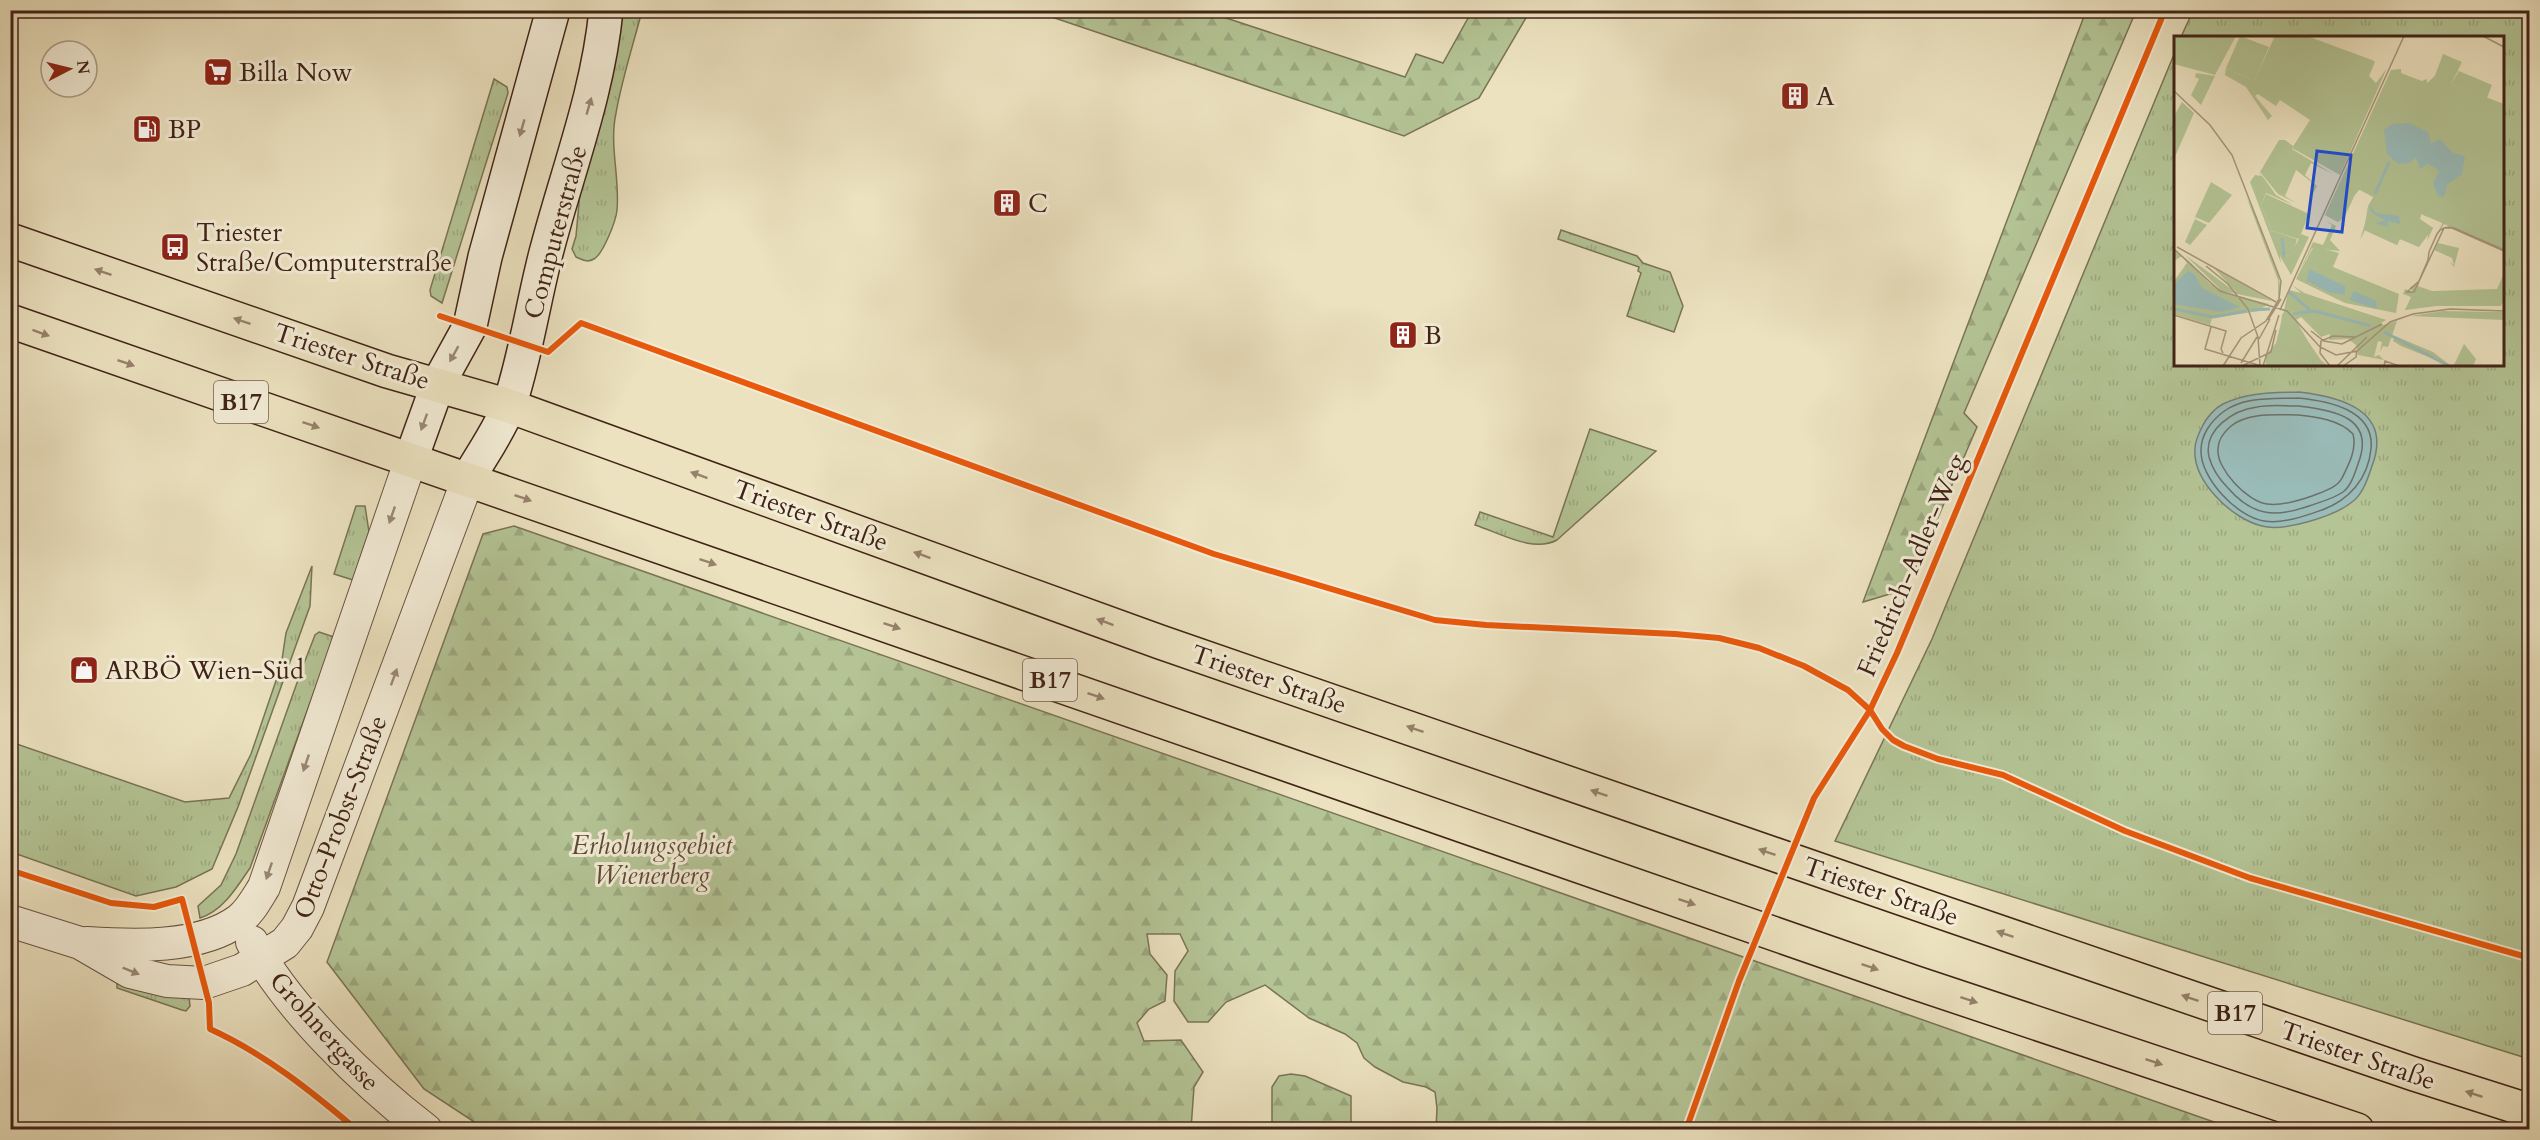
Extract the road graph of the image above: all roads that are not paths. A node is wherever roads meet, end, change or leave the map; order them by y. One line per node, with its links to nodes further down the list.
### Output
1 (553, 10): 5 (street, one-way to 5)
2 (606, 10): 6 (street, Computerstraße, one-way to 2)
3 (10, 240): 5 (main road, Triester Straße / B17, one-way to 3)
4 (10, 321): 7 (main road, B17, one-way to 7)
5 (438, 384): 6 (main road, Triester Straße / B17); 7 (street, one-way to 7)
6 (509, 405): 8 (street, Computerstraße); 13 (main road, Triester Straße / B17, one-way to 6)
7 (411, 459): 8 (main road, B17); 9 (street, Otto-Probst-Straße, one-way to 9)
8 (468, 479): 12 (street, Otto-Probst-Straße, one-way to 8); 15 (main road, B17, one-way to 15)
9 (240, 920): 11 (street, Otto-Probst-Straße); 12 (street, Grohnergasse)
10 (10, 921): 11 (street, Otto-Probst-Straße)
11 (80, 943): 12 (street, Otto-Probst-Straße, one-way to 12)
12 (261, 960): 14 (street, Grohnergasse)
13 (2529, 1112)
14 (426, 1130)
15 (2356, 1130)

